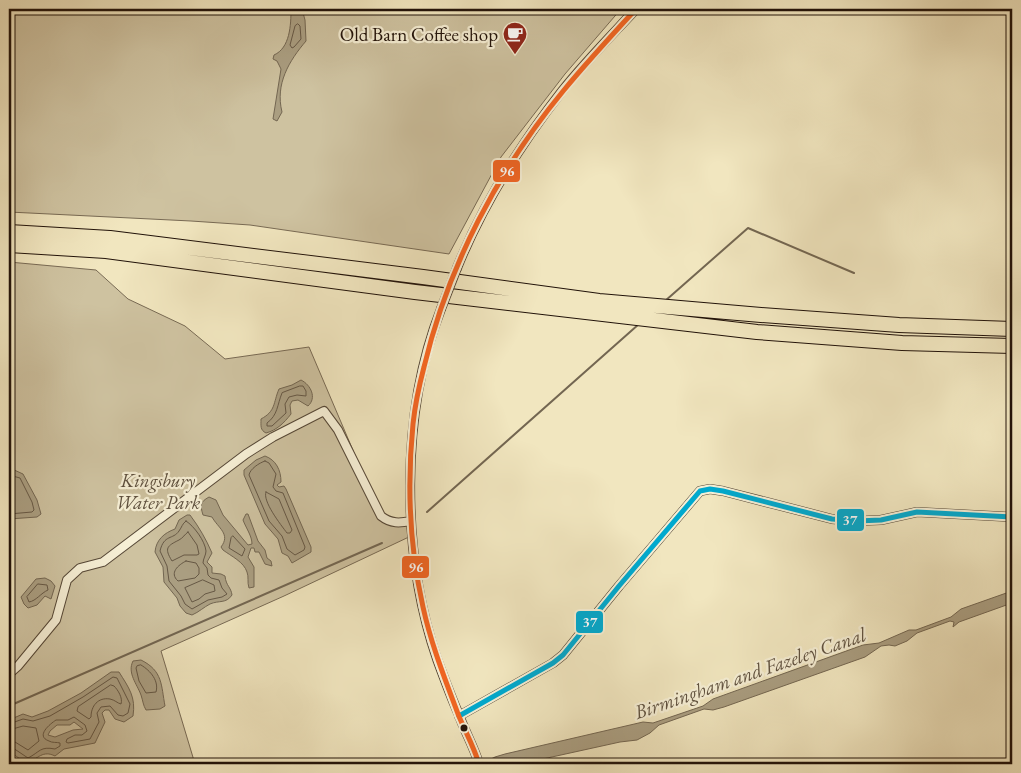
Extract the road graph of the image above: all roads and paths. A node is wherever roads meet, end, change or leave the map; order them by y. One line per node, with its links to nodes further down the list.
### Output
1 (636, 9): 7 (street, bridge)
2 (9, 232): 4 (highway)
3 (9, 245): 5 (highway)
4 (1012, 329)
5 (1012, 346)
6 (1012, 517): 9 (street)
7 (411, 520): 8 (street); 9 (street)
8 (9, 674)
9 (459, 716): 10 (street)
10 (478, 762)

